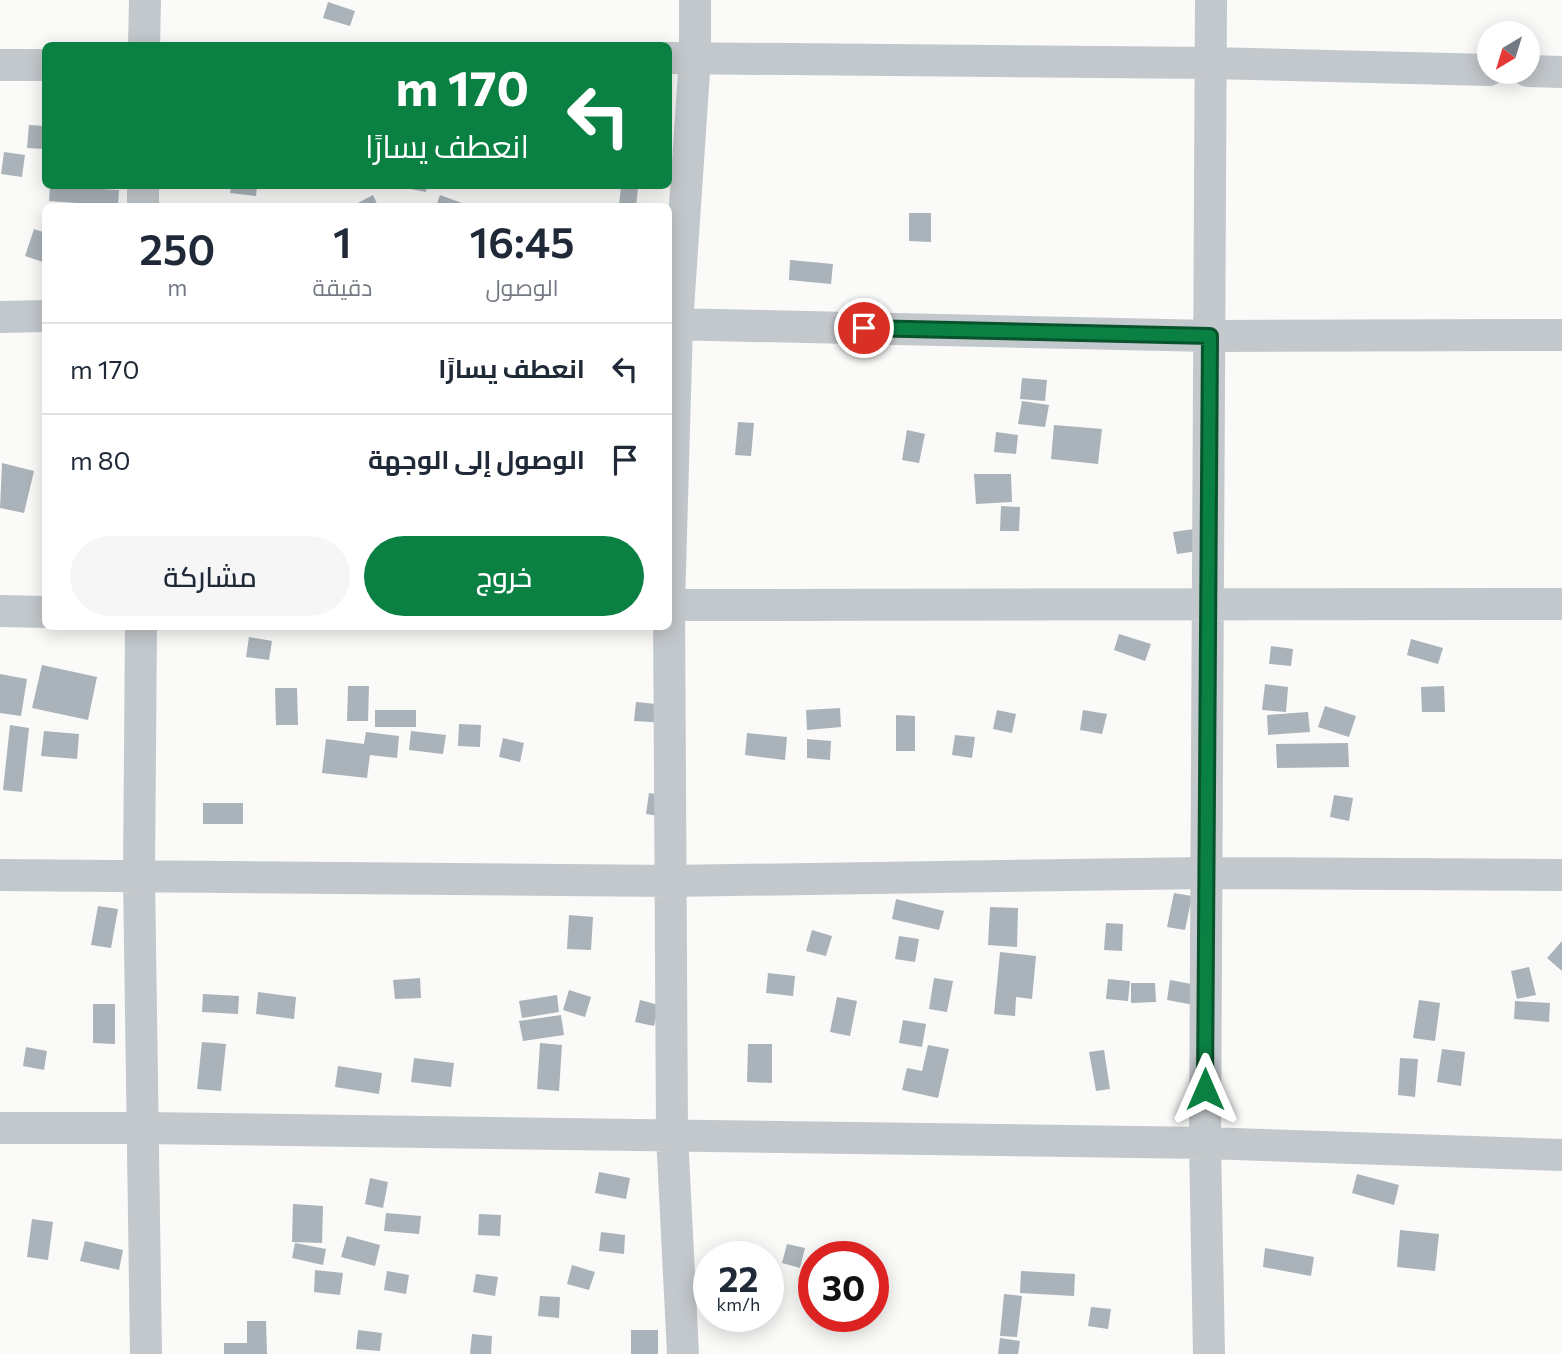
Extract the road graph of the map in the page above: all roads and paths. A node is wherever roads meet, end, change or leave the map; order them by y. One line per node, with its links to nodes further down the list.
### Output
1 (145, 0): 4 (street)
2 (695, 0): 5 (street)
3 (1211, 0): 6 (street)
4 (144, 42)
5 (682, 57): 6 (street); 14 (street)
6 (1210, 63): 9 (street); 16 (street)
7 (0, 65): 8 (street)
8 (42, 65)
9 (1477, 71)
10 (1540, 71): 11 (street)
11 (1562, 72)
12 (42, 316): 13 (street)
13 (0, 317)
14 (673, 324): 16 (street); 17 (street)
15 (1562, 335): 16 (street)
16 (1210, 336): 18 (street)
17 (672, 394)
18 (1209, 603): 19 (street); 20 (street); 25 (street)
19 (1562, 604)
20 (672, 605)
21 (0, 611): 22 (street)
22 (42, 612)
23 (141, 630): 28 (street)
24 (669, 630): 29 (street)
25 (1207, 873): 27 (street); 29 (street); 33 (street)
26 (0, 875): 28 (street)
27 (1562, 875)
28 (139, 876): 29 (street); 31 (street)
29 (670, 881): 32 (street)
30 (0, 1128): 31 (street)
31 (142, 1128): 32 (street); 35 (street)
32 (672, 1135): 33 (street); 36 (street)
33 (1205, 1143): 34 (street); 37 (street)
34 (1562, 1155)
35 (146, 1354)
36 (683, 1354)
37 (1209, 1354)

